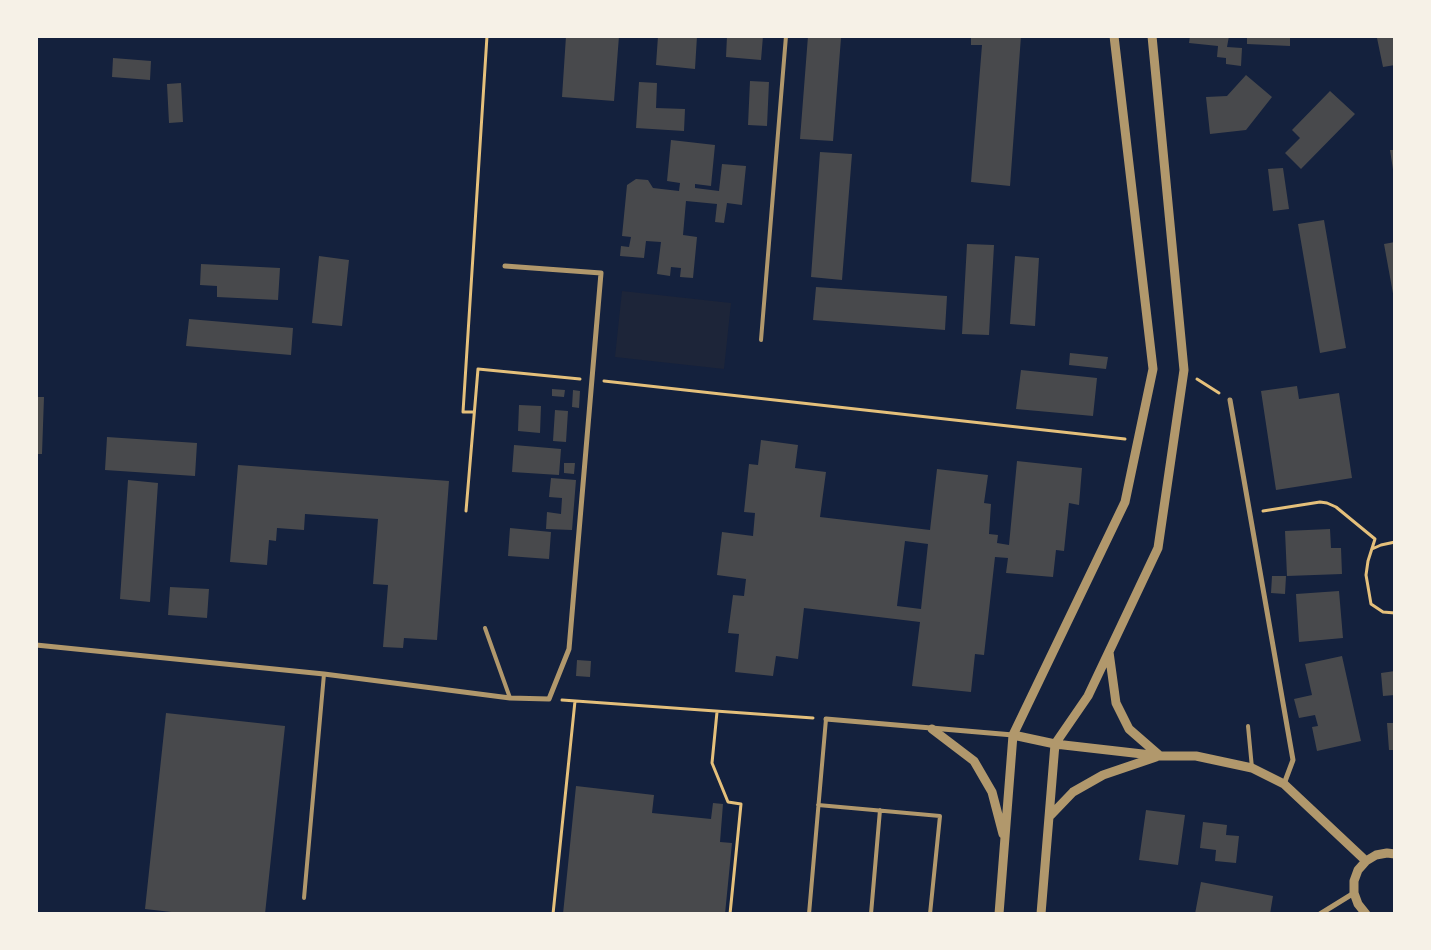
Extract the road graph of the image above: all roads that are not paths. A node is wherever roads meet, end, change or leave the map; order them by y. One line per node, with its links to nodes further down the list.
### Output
1 (786, 36): 5 (lane)
2 (1114, 36): 15 (street)
3 (1152, 36): 9 (street)
4 (505, 266): 11 (street)
5 (761, 340)
6 (1230, 400): 19 (street)
7 (485, 628): 11 (lane)
8 (36, 645): 10 (street)
9 (1109, 652): 16 (street); 17 (street)
10 (324, 674): 11 (street); 27 (lane)
11 (510, 698)
12 (826, 719): 14 (street); 20 (lane)
13 (1248, 726): 18 (lane)
14 (932, 728): 15 (street); 23 (street)
15 (1013, 735): 16 (street); 23 (street)
16 (1055, 744): 17 (street); 22 (street)
17 (1160, 756): 18 (street); 22 (street)
18 (1252, 768): 19 (street)
19 (1284, 784): 25 (street)
20 (818, 805): 21 (lane); 28 (lane)
21 (880, 810): 29 (lane); 30 (lane)
22 (1049, 817): 32 (street)
23 (1005, 841): 31 (street)
24 (1395, 854): 25 (street)
25 (1366, 861): 26 (street)
26 (1354, 893): 33 (street); 34 (street)
27 (304, 898)
28 (809, 914)
29 (871, 914)
30 (930, 914)
31 (999, 914)
32 (1041, 914)
33 (1320, 914)
34 (1366, 914)

